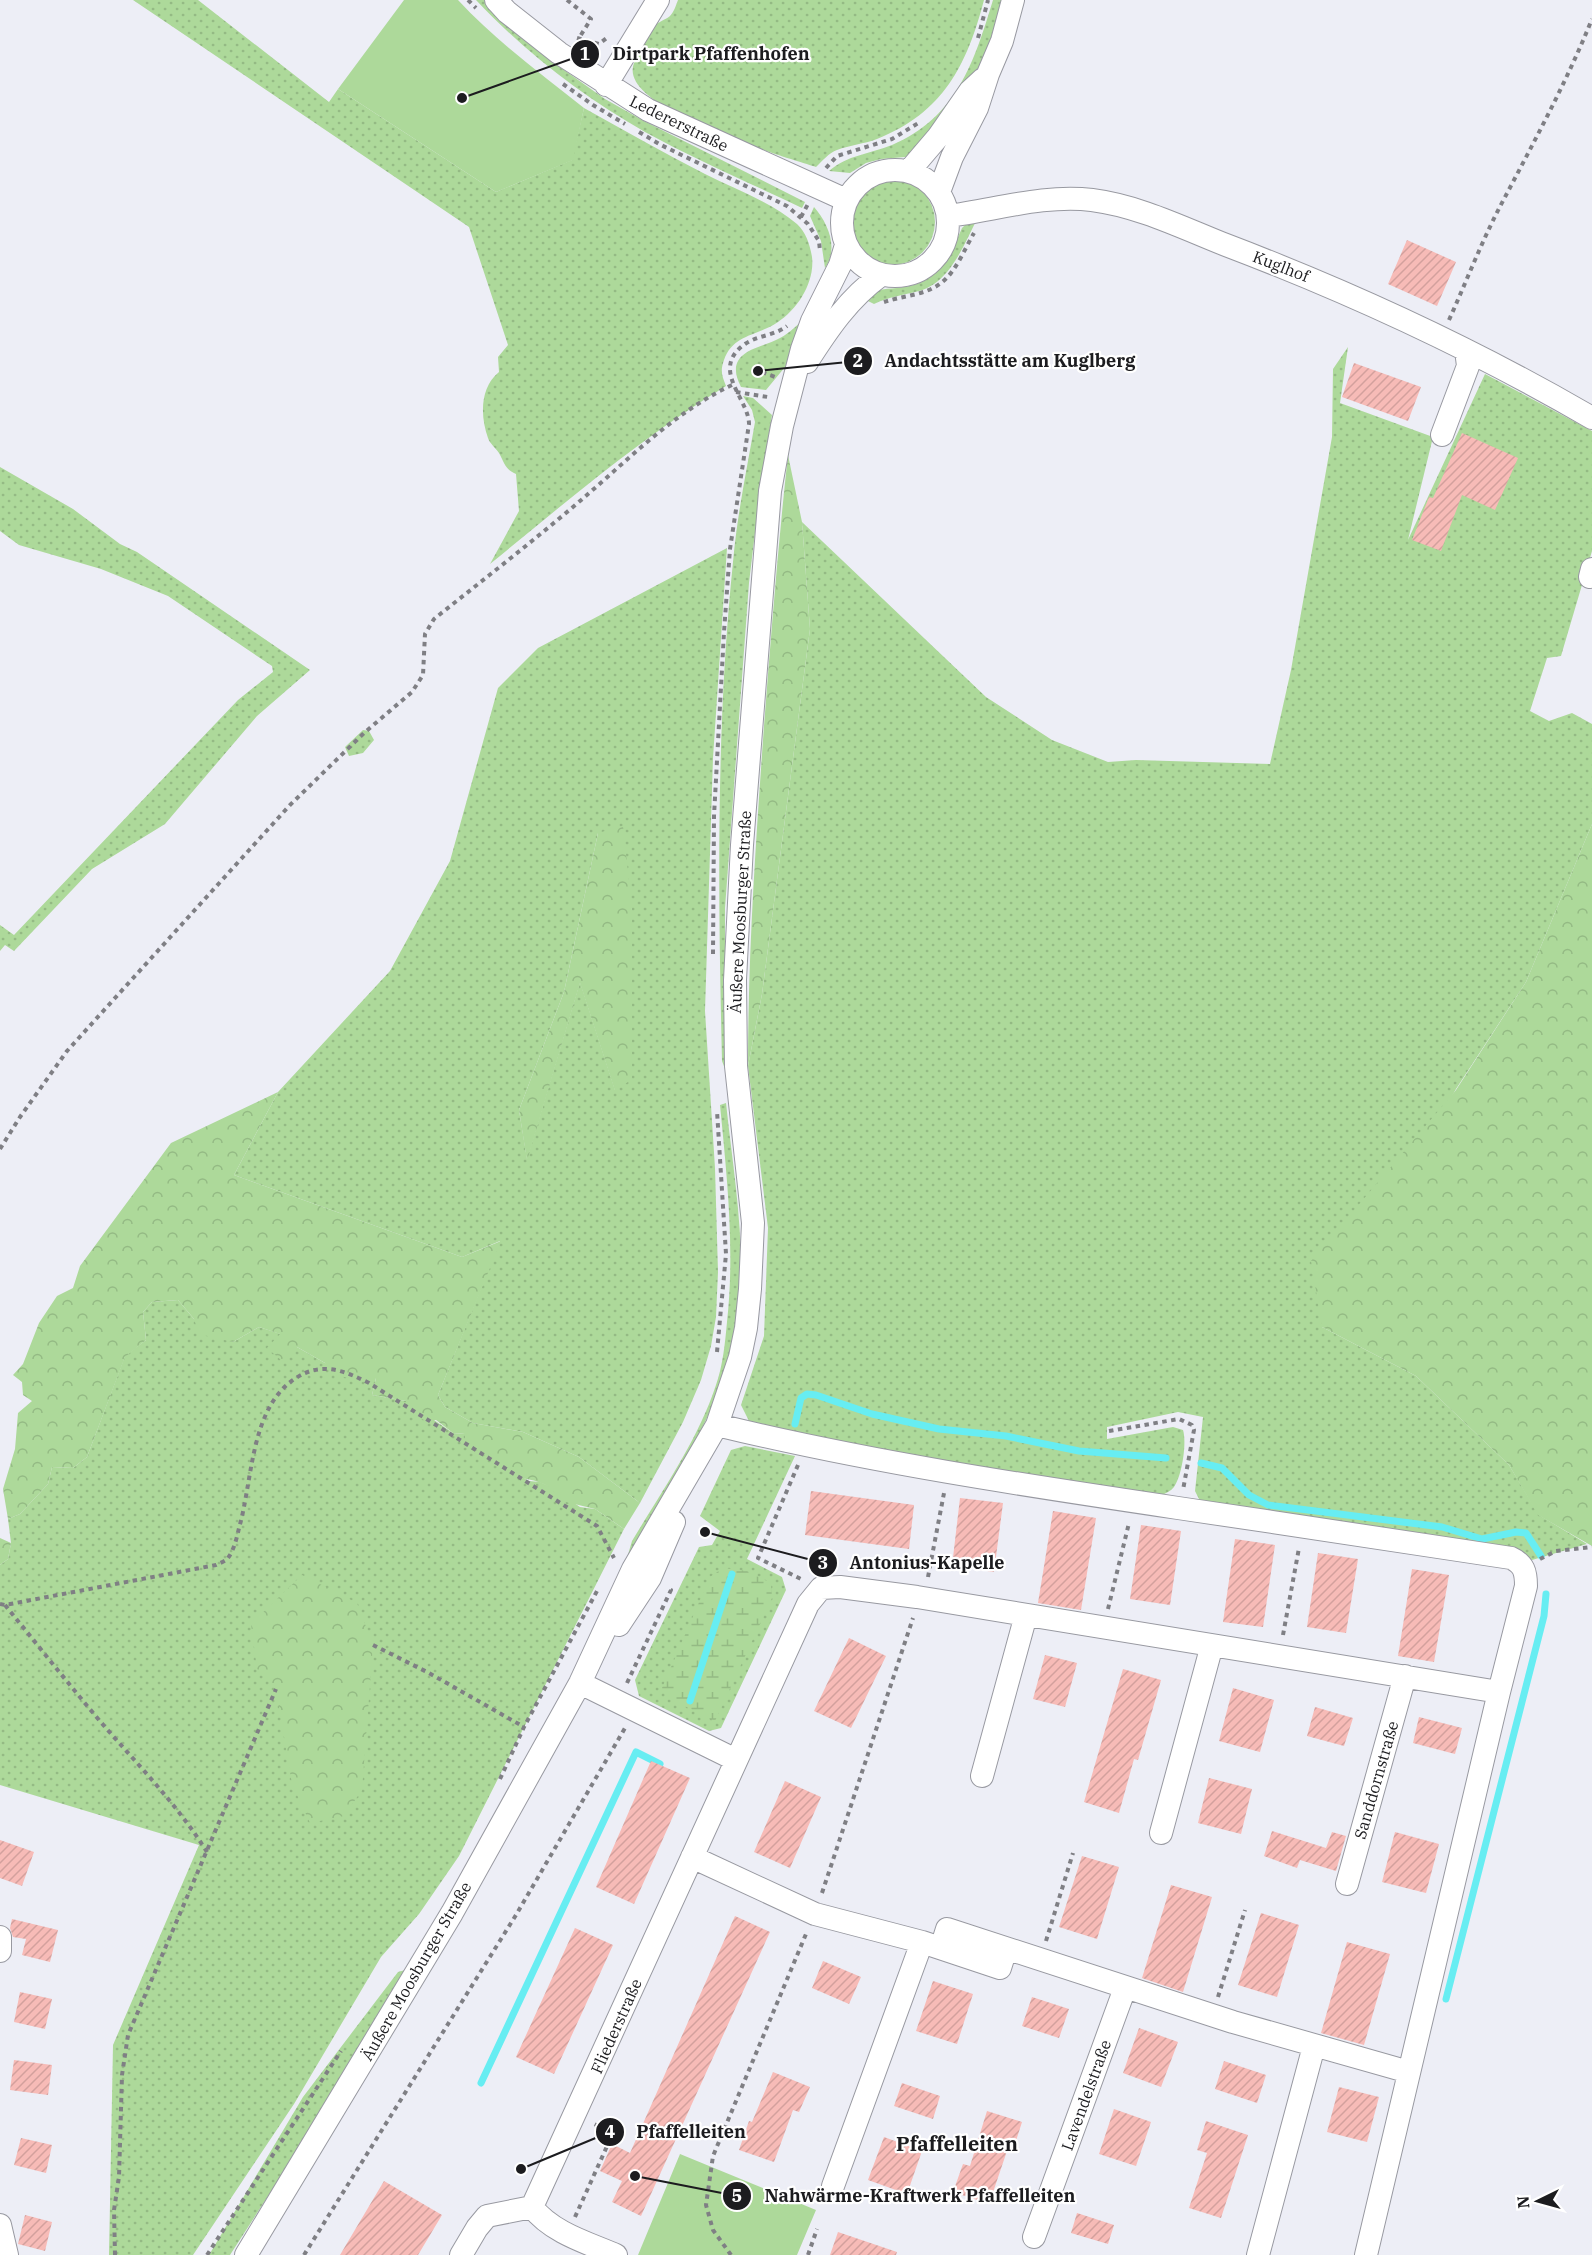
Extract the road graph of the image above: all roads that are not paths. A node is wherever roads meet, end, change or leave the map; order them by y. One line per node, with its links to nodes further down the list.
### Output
1 (496, 0): 5 (street, Ledererstraße)
2 (658, 0): 5 (street)
3 (1013, 0): 4 (street)
4 (988, 74): 6 (street); 7 (street)
5 (606, 85): 8 (street, Ledererstraße)
6 (909, 171): 7 (street); 8 (street)
7 (939, 192): 9 (street)
8 (846, 200): 10 (street, Äußere Moosburger Straße)
9 (948, 216): 11 (street); 12 (street, Kuglhof)
10 (846, 245): 11 (street); 13 (street, Äußere Moosburger Straße)
11 (881, 275): 13 (street, Äußere Moosburger Straße)
12 (1466, 350): 14 (street, Kuglhof); 15 (street)
13 (781, 383): 16 (street, Äußere Moosburger Straße)
14 (1592, 418)
15 (1442, 435)
16 (714, 1431): 20 (street, Äußere Moosburger Straße); 21 (street)
17 (1026, 1615): 18 (street); 22 (street, Fliederstraße); 23 (street)
18 (1212, 1646): 19 (street); 24 (street)
19 (1405, 1676): 21 (street); 26 (street, Sanddornstraße)
20 (580, 1683): 22 (street); 38 (street, Äußere Moosburger Straße)
21 (1499, 1692): 32 (street)
22 (736, 1760): 25 (street, Fliederstraße)
23 (982, 1776)
24 (1161, 1833)
25 (693, 1857): 28 (street); 34 (street, Fliederstraße)
26 (1347, 1884)
27 (0, 1937): 29 (street)
28 (931, 1945): 30 (street); 33 (street)
29 (0, 1952)
30 (1125, 1988): 31 (street); 36 (street, Lavendelstraße)
31 (1314, 2046): 32 (street); 41 (street)
32 (1408, 2072): 42 (street)
33 (833, 2186)
34 (532, 2207): 39 (street); 40 (street)
35 (0, 2225): 37 (street)
36 (1034, 2237)
37 (7, 2255)
38 (246, 2255)
39 (461, 2255)
40 (616, 2255)
41 (1258, 2255)
42 (1366, 2255)

